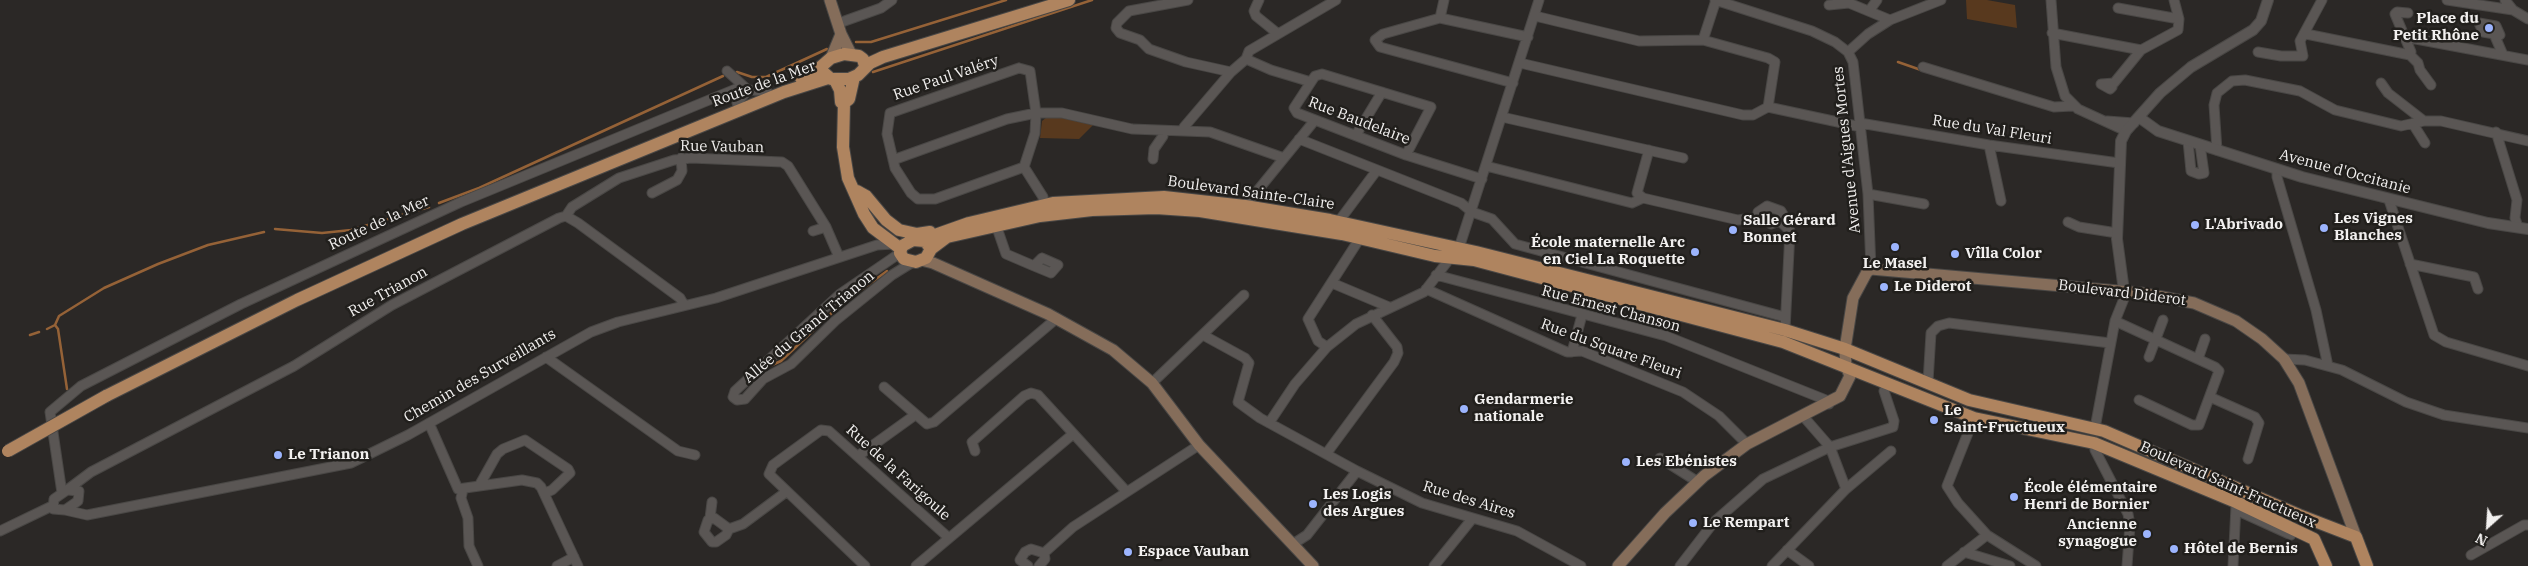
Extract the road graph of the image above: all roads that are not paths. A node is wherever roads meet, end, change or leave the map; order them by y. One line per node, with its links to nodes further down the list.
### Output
1 (830, 0): 29 (main road)
2 (892, 0): 29 (street)
3 (1045, 0): 41 (main road)
4 (1069, 0): 49 (main road)
5 (1188, 0): 52 (street)
6 (1259, 0): 30 (street)
7 (1336, 0): 30 (street)
8 (1444, 0): 25 (street)
9 (1538, 0): 24 (street)
10 (1715, 0): 37 (street); 39 (street, Avenue d'Aigues Mortes)
11 (1877, 0): 22 (street)
12 (1941, 0): 28 (street)
13 (2051, 0): 31 (street)
14 (2174, 0): 26 (street)
15 (2268, 0): 73 (street)
16 (2322, 0): 33 (street)
17 (2446, 0): 21 (street)
18 (2505, 0): 21 (street)
19 (1828, 5): 22 (street)
20 (2118, 8): 26 (street)
21 (2513, 10): 27 (street)
22 (1869, 11): 28 (street)
23 (2408, 13): 36 (street)
24 (1535, 16): 35 (street); 37 (street)
25 (1440, 18): 35 (street); 56 (street)
26 (2179, 19): 38 (street)
27 (2528, 19)
28 (1890, 20): 39 (street)
29 (839, 23): 32 (main road)
30 (1277, 33): 45 (street)
31 (2052, 33): 38 (street); 65 (street)
32 (841, 34): 41 (main road); 44 (main road)
33 (2306, 34): 40 (street); 42 (street)
34 (2494, 34): 43 (street)
35 (1528, 37): 47 (street)
36 (2405, 37): 42 (street); 43 (street)
37 (1703, 40): 66 (street)
38 (2141, 50): 58 (street)
39 (1848, 52): 72 (street, Avenue d'Aigues Mortes)
40 (2258, 52)
41 (855, 55): 44 (main road); 49 (main road)
42 (2410, 55): 59 (street)
43 (2503, 55): 46 (street)
44 (831, 58): 48 (main road)
45 (1246, 59): 52 (street); 55 (street, Rue Baudelaire)
46 (2528, 60)
47 (1520, 63): 56 (street); 66 (street)
48 (823, 66): 54 (main road); 61 (main road, Route de la Mer)
49 (865, 66): 53 (main road)
50 (1923, 67): 65 (street)
51 (727, 71): 60 (street)
52 (1231, 72): 75 (street)
53 (854, 77): 54 (main road, Route de la Mer); 64 (main road)
54 (832, 79): 64 (main road); 115 (main road, Route de la Mer)
55 (1311, 82): 62 (street); 69 (street, Rue Baudelaire)
56 (1513, 83): 68 (street)
57 (2381, 83): 70 (street)
58 (2110, 84)
59 (2431, 85)
60 (746, 88): 61 (street, Route de la Mer); 63 (street, Route de la Mer); 104 (street, Route de la Mer)
61 (767, 91): 63 (main road, Route de la Mer)
62 (1382, 92): 77 (street); 86 (street)
63 (737, 103): 115 (main road, Route de la Mer)
64 (844, 103): 98 (main road)
65 (2073, 106): 73 (street)
66 (1768, 107): 72 (street, Rue du Val Fleuri)
67 (1036, 113): 74 (street); 91 (street); 91 (street, Rue Paul Valéry); 94 (street, Rue Paul Valéry)
68 (1502, 117): 84 (street); 93 (street)
69 (1315, 120): 77 (street, Rue Baudelaire); 78 (street)
70 (2424, 121): 71 (street); 76 (street)
71 (2413, 124): 81 (street); 85 (street)
72 (1860, 125): 82 (street, Rue du Val Fleuri); 100 (street, Avenue d'Aigues Mortes)
73 (2133, 125): 79 (street, Avenue d'Occitanie); 92 (street)
74 (1162, 131): 75 (street); 90 (street)
75 (1184, 131): 88 (street)
76 (2496, 132): 80 (street); 118 (street)
77 (1356, 135): 86 (street, Rue Baudelaire)
78 (1299, 139): 88 (street); 96 (street)
79 (2188, 141): 83 (street, Avenue d'Occitanie); 83 (street)
80 (2528, 141)
81 (2425, 143)
82 (1989, 145): 92 (street, Rue du Val Fleuri); 103 (street)
83 (2200, 145): 85 (street, Avenue d'Occitanie)
84 (1649, 150): 89 (street); 101 (street)
85 (2216, 150): 95 (street, Avenue d'Occitanie)
86 (1406, 155): 97 (street, Rue Baudelaire)
87 (681, 158): 99 (street); 110 (street, Rue Vauban); 116 (street, Rue Vauban)
88 (1284, 158): 107 (street)
89 (1683, 158)
90 (1153, 159)
91 (893, 160): 94 (street, Rue Paul Valéry)
92 (2119, 163): 121 (street)
93 (1486, 166): 97 (street); 101 (street)
94 (1024, 167): 105 (street)
95 (2277, 169): 102 (street, Avenue d'Occitanie); 159 (street)
96 (1377, 170): 109 (street); 112 (street)
97 (1482, 179): 109 (street)
98 (854, 189): 108 (main road); 120 (main road)
99 (652, 193)
100 (1868, 194): 106 (street); 131 (street, Avenue d'Aigues Mortes)
101 (1643, 198): 111 (street)
102 (2389, 200): 118 (street, Avenue d'Occitanie); 129 (street)
103 (2001, 201)
104 (461, 202): 195 (street, Route de la Mer)
105 (1044, 204): 107 (main road, Boulevard Sainte-Claire); 120 (main road, Boulevard Sainte-Claire)
106 (1924, 204)
107 (1245, 206): 112 (main road, Boulevard Sainte-Claire)
108 (864, 210): 123 (main road); 124 (main road)
109 (1472, 212): 126 (street); 142 (street)
110 (566, 216): 138 (street); 188 (street, Rue Trianon)
111 (1759, 217): 113 (street); 113 (street)
112 (1339, 221): 126 (main road, Boulevard Sainte-Claire)
113 (1781, 222): 142 (street)
114 (2068, 222): 121 (street)
115 (462, 224): 182 (main road, Route de la Mer, bridge)
116 (826, 226): 119 (street); 127 (street, Rue Vauban)
117 (997, 228): 122 (main road, Boulevard Sainte-Claire); 128 (main road, Boulevard Sainte-Claire); 130 (street)
118 (2523, 228)
119 (813, 231)
120 (943, 232): 124 (main road, Boulevard Sainte-Claire)
121 (2117, 233): 136 (street)
122 (1360, 238): 126 (main road, Boulevard Sainte-Claire); 133 (street)
123 (879, 240): 125 (main road); 127 (street, Chemin des Surveillants)
124 (917, 240): 125 (main road, Boulevard Sainte-Claire); 128 (main road)
125 (898, 249): 128 (main road); 128 (street, Allée du Grand Trianon)
126 (1462, 254): 132 (street); 147 (main road, Boulevard Sainte-Claire)
127 (839, 257): 138 (street, Chemin des Surveillants)
128 (925, 258): 143 (main road)
129 (2410, 264): 135 (street); 160 (street)
130 (1034, 266)
131 (1871, 269): 136 (main road, Boulevard Diderot); 152 (main road)
132 (1436, 275): 134 (street); 141 (street, Rue Ernest Chanson)
133 (1332, 283): 139 (street); 151 (street)
134 (1426, 289): 139 (street); 153 (street, Rue du Square Fleuri)
135 (2478, 289)
136 (2124, 291): 145 (street); 157 (main road, Boulevard Diderot)
137 (1244, 294): 146 (street)
138 (684, 305): 154 (street, Chemin des Surveillants)
139 (1389, 307): 140 (street)
140 (1372, 315): 151 (street); 183 (street)
141 (1582, 315): 153 (street); 167 (street, Rue Ernest Chanson)
142 (1785, 317): 147 (street)
143 (1057, 318): 162 (main road); 168 (street)
144 (2163, 320): 149 (street)
145 (2115, 321): 149 (street); 150 (street)
146 (1203, 335): 162 (street); 172 (street, Rue des Aires)
147 (1784, 336): 152 (main road, Boulevard Sainte-Claire); 158 (main road, Boulevard Sainte-Claire)
148 (2204, 339): 156 (street)
149 (2156, 340): 155 (street); 156 (street)
150 (2110, 344): 161 (street); 173 (street)
151 (1328, 347): 172 (street)
152 (1845, 349): 158 (main road); 161 (main road, Boulevard Saint-Fructueux)
153 (1572, 352): 176 (street, Rue du Square Fleuri)
154 (546, 357): 171 (street, Chemin des Surveillants); 184 (street)
155 (2149, 357)
156 (2198, 359): 165 (street)
157 (2284, 359): 159 (street); 210 (main road, Boulevard Diderot)
158 (1846, 366): 163 (main road, Boulevard Saint-Fructueux); 167 (main road)
159 (2328, 366): 174 (street)
160 (2528, 366)
161 (1928, 382): 173 (main road, Boulevard Saint-Fructueux)
162 (1152, 383): 178 (main road)
163 (1888, 383): 170 (main road, Boulevard Saint-Fructueux); 179 (street)
164 (884, 387): 168 (street)
165 (2210, 397): 166 (street); 187 (street)
166 (2139, 400)
167 (1829, 404): 169 (main road)
168 (915, 415): 185 (street)
169 (1803, 416): 176 (main road); 179 (street)
170 (1974, 418): 177 (main road, Boulevard Saint-Fructueux); 209 (street)
171 (429, 423): 192 (street); 203 (street, Chemin des Surveillants)
172 (1269, 423): 183 (street, Rue des Aires)
173 (2095, 428): 177 (main road); 210 (main road, Boulevard Saint-Fructueux)
174 (2526, 430)
175 (1073, 434): 181 (street); 194 (street); 211 (street)
176 (1747, 444): 190 (main road)
177 (2094, 444): 201 (main road, Boulevard Saint-Fructueux); 234 (street)
178 (1199, 445): 194 (street); 212 (main road)
179 (1830, 447): 193 (street); 218 (street)
180 (1891, 450): 193 (street)
181 (974, 451)
182 (4, 454)
183 (1326, 454): 189 (street, Rue des Aires)
184 (695, 455)
185 (858, 456): 196 (street, Rue de la Farigoule); 211 (street, Rue de la Farigoule)
186 (1660, 458): 190 (street)
187 (2248, 458)
188 (97, 471): 195 (street, Rue Trianon); 198 (street, Rue Trianon)
189 (1357, 471): 205 (street, Rue des Aires); 212 (street)
190 (1698, 482): 228 (main road)
191 (479, 486): 192 (street); 197 (street); 197 (street)
192 (463, 489): 219 (street)
193 (1846, 489): 213 (street)
194 (1126, 491): 215 (street)
195 (65, 492): 198 (street); 200 (street, Rue Trianon)
196 (786, 492): 207 (street); 221 (street, Rue de la Farigoule)
197 (545, 493): 217 (street)
198 (78, 496): 202 (street, Rue Trianon); 203 (street)
199 (712, 502): 204 (street)
200 (52, 506): 202 (street, Chemin des Surveillants); 208 (street)
201 (2236, 506): 235 (street); 236 (main road, Boulevard Saint-Fructueux)
202 (65, 510): 203 (street, Chemin des Surveillants)
203 (93, 513)
204 (710, 518): 207 (street); 207 (street)
205 (1472, 519): 226 (street); 227 (street, Rue des Aires)
206 (2528, 526): 216 (street)
207 (729, 529)
208 (0, 531)
209 (1987, 535): 214 (street); 233 (street)
210 (2356, 537): 237 (main road, Boulevard Diderot)
211 (949, 538): 222 (street)
212 (1292, 544): 225 (main road)
213 (1787, 550): 229 (street); 230 (street)
214 (1964, 552): 231 (street); 232 (street)
215 (1044, 553): 223 (street); 224 (street)
216 (2472, 555)
217 (576, 562): 220 (street)
218 (1685, 564)
219 (478, 566)
220 (557, 566)
221 (866, 566)
222 (916, 566)
223 (1028, 566)
224 (1039, 566)
225 (1313, 566)
226 (1434, 566)
227 (1581, 566)
228 (1618, 566)
229 (1772, 566)
230 (1809, 566)
231 (1947, 566)
232 (2010, 566)
233 (2036, 566)
234 (2127, 566)
235 (2234, 566)
236 (2326, 566)
237 (2367, 566)

